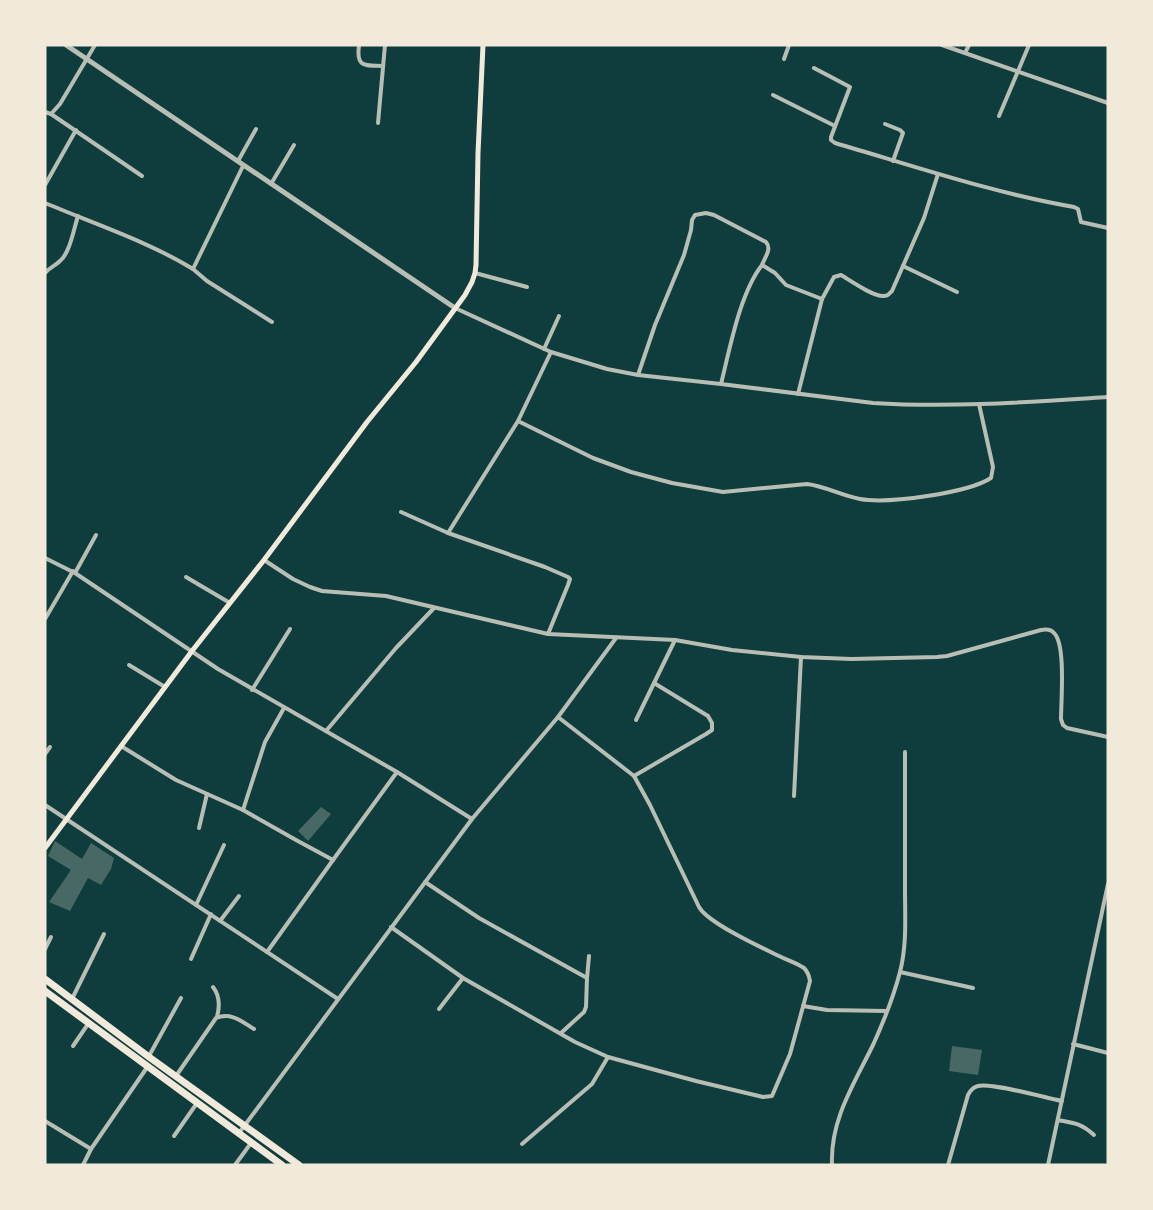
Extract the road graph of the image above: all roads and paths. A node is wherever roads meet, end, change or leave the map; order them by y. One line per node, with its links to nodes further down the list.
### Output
1 (66, 45): 11 (street)
2 (95, 45): 11 (street)
3 (359, 45): 13 (street)
4 (385, 45): 13 (street)
5 (483, 45): 40 (main road)
6 (789, 45): 12 (street)
7 (942, 45): 10 (street)
8 (969, 45): 10 (street)
9 (1029, 45): 15 (street)
10 (965, 53): 15 (street)
11 (88, 59): 19 (street); 28 (street)
12 (784, 59)
13 (383, 66): 21 (street)
14 (814, 68): 23 (street)
15 (1018, 72): 17 (street); 20 (street)
16 (773, 95): 23 (street)
17 (1108, 104)
18 (45, 112): 19 (street)
19 (51, 114): 25 (street)
20 (999, 116)
21 (378, 123)
22 (885, 124): 27 (street)
23 (836, 126): 27 (street)
24 (256, 129): 28 (street)
25 (76, 130): 30 (street); 32 (street)
26 (294, 145): 31 (street)
27 (893, 161): 29 (street)
28 (240, 164): 31 (street); 38 (street)
29 (938, 174): 35 (street); 37 (street)
30 (142, 176)
31 (271, 184): 44 (street)
32 (45, 185)
33 (45, 203): 34 (street)
34 (78, 216): 38 (street); 39 (street)
35 (1108, 228)
36 (762, 265): 43 (street); 49 (street); 50 (street)
37 (903, 266): 42 (street); 43 (street)
38 (193, 269): 46 (street)
39 (45, 273)
40 (475, 273): 41 (street); 44 (main road)
41 (527, 286)
42 (957, 292)
43 (822, 299): 51 (street)
44 (455, 308): 47 (street); 59 (main road)
45 (560, 316): 47 (street)
46 (272, 322)
47 (544, 349): 48 (street)
48 (551, 352): 49 (street); 54 (street)
49 (638, 375): 50 (street)
50 (721, 384): 51 (street)
51 (798, 394): 53 (street)
52 (1108, 397): 53 (street)
53 (979, 404): 54 (street)
54 (518, 421): 56 (street)
55 (401, 512): 56 (street)
56 (448, 533): 66 (street)
57 (96, 535): 60 (street)
58 (45, 558): 60 (street)
59 (264, 560): 62 (main road); 63 (street)
60 (74, 572): 64 (street); 69 (street)
61 (186, 577): 62 (street)
62 (230, 603): 69 (main road)
63 (435, 607): 66 (street); 78 (street)
64 (45, 619)
65 (290, 629): 74 (street)
66 (548, 634): 67 (street)
67 (616, 637): 68 (street); 76 (street)
68 (675, 640): 70 (street); 72 (street)
69 (192, 651): 73 (main road); 74 (street)
70 (801, 657): 79 (street); 87 (street)
71 (129, 665): 73 (street)
72 (654, 683): 77 (street); 85 (street)
73 (165, 687): 80 (main road)
74 (252, 690): 75 (street)
75 (284, 707): 78 (street); 89 (street)
76 (558, 717): 85 (street); 91 (street)
77 (636, 720)
78 (326, 731): 84 (street)
79 (1108, 737)
80 (121, 746): 86 (street); 90 (main road)
81 (50, 747): 83 (street)
82 (905, 752): 109 (street)
83 (45, 754)
84 (397, 772): 91 (street); 95 (street)
85 (634, 776): 121 (street)
86 (207, 794): 89 (street); 92 (street)
87 (794, 796)
88 (45, 805): 90 (street)
89 (243, 810): 95 (street)
90 (66, 819): 94 (main road); 99 (street)
91 (472, 819): 96 (street)
92 (199, 828)
93 (224, 845): 99 (street)
94 (45, 848)
95 (333, 860): 106 (street)
96 (425, 882): 102 (street); 111 (street)
97 (1108, 884): 128 (street)
98 (239, 897): 101 (street)
99 (196, 905): 100 (street)
100 (211, 915): 101 (street); 108 (street)
101 (220, 921): 106 (street)
102 (391, 927): 110 (street); 120 (street)
103 (104, 934): 119 (street)
104 (51, 937): 105 (street)
105 (45, 949)
106 (267, 952): 120 (street)
107 (589, 956): 111 (street)
108 (191, 959)
109 (900, 972): 114 (street); 123 (street)
110 (463, 978): 122 (street); 127 (street)
111 (586, 978): 127 (street)
112 (45, 979): 116 (highway)
113 (213, 987): 124 (street)
114 (973, 988)
115 (45, 991): 118 (highway)
116 (61, 991): 118 (highway); 119 (highway)
117 (182, 998): 131 (street)
118 (56, 999): 125 (highway)
119 (72, 999): 131 (highway)
120 (338, 999): 139 (street)
121 (803, 1006): 123 (street); 132 (street)
122 (439, 1009)
123 (886, 1011): 150 (street)
124 (216, 1018): 126 (street); 134 (street)
125 (88, 1023): 129 (street); 133 (highway)
126 (254, 1029)
127 (561, 1034): 132 (street)
128 (1073, 1044): 130 (street); 135 (street)
129 (73, 1046)
130 (1108, 1053)
131 (149, 1057): 134 (highway)
132 (608, 1057): 144 (street)
133 (147, 1066): 136 (highway); 145 (street)
134 (176, 1076): 139 (highway)
135 (1062, 1101): 138 (street); 151 (street)
136 (197, 1103): 140 (highway); 142 (street)
137 (45, 1120): 145 (street)
138 (1058, 1120): 141 (street); 152 (street)
139 (244, 1126): 140 (street); 149 (highway)
140 (239, 1134): 143 (highway)
141 (1094, 1135)
142 (174, 1136)
143 (251, 1143): 147 (street); 148 (highway)
144 (522, 1144)
145 (91, 1149): 146 (street)
146 (83, 1165)
147 (235, 1165)
148 (282, 1165)
149 (298, 1165)
150 (832, 1165)
151 (948, 1165)
152 (1048, 1165)

